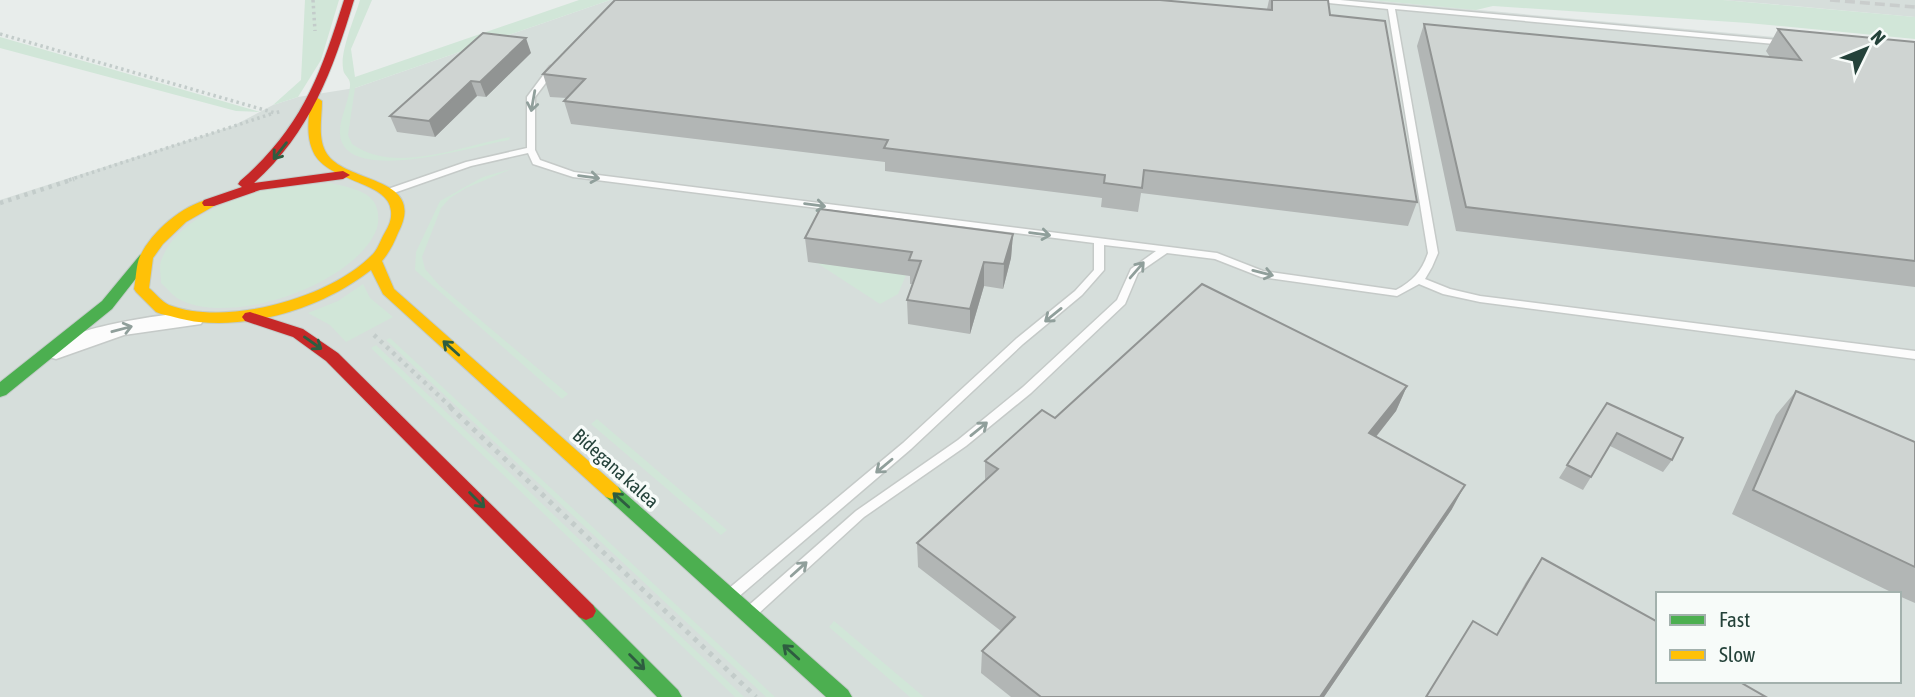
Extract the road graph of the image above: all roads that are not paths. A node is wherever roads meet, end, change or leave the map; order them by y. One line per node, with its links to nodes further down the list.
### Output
1 (349, 0): 6 (street)
2 (1319, 0): 3 (lane)
3 (1391, 7): 4 (lane); 15 (lane)
4 (1791, 43)
5 (558, 63): 7 (lane, one-way to 7)
6 (316, 101): 8 (street); 9 (street, one-way to 9)
7 (531, 150): 10 (lane); 11 (lane, one-way to 11)
8 (343, 175): 9 (street); 10 (street)
9 (235, 191): 13 (street)
10 (388, 192): 14 (street)
11 (1099, 242): 12 (lane); 21 (lane, one-way to 21)
12 (1164, 250): 15 (lane, one-way to 15); 22 (lane, one-way to 12)
13 (145, 258): 17 (street); 19 (street)
14 (375, 261): 16 (street); 21 (street, Bidegana kalea, one-way to 14)
15 (1419, 280): 18 (lane)
16 (250, 317): 17 (street); 23 (street, one-way to 23)
17 (196, 319): 19 (street, one-way to 17)
18 (1915, 355)
19 (36, 362): 20 (street)
20 (0, 391)
21 (729, 597): 22 (street, Bidegana kalea)
22 (748, 614): 24 (street, Bidegana kalea, one-way to 22)
23 (671, 697)
24 (842, 697)

